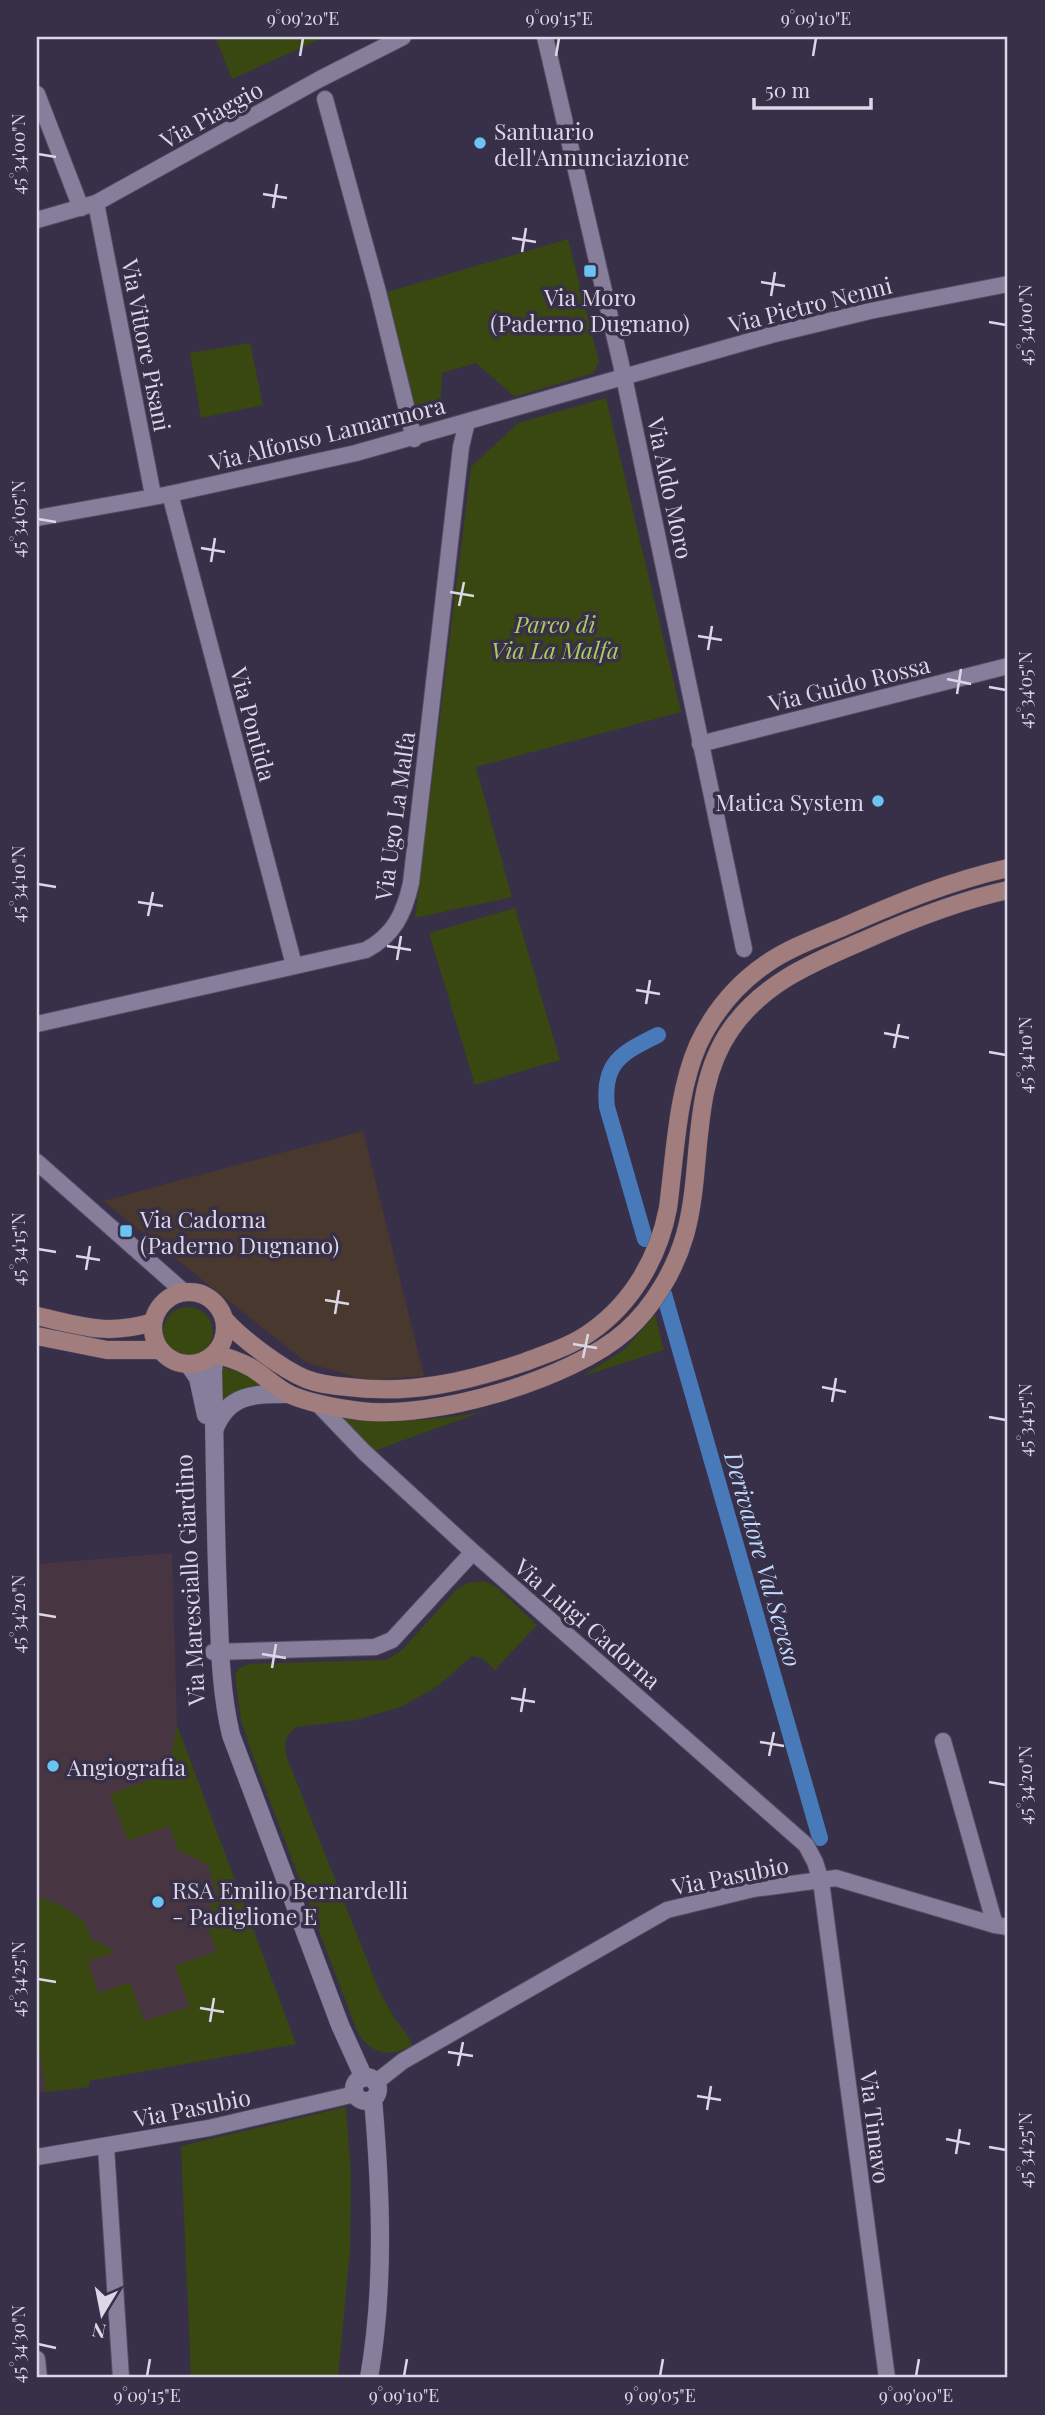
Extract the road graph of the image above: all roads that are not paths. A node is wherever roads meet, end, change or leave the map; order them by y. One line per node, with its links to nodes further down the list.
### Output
1 (403, 37): 5 (street, Via Piaggio)
2 (545, 37): 8 (street, Via Aldo Moro)
3 (37, 94): 5 (street, Via Vittore Pisani)
4 (326, 99): 10 (street)
5 (89, 206): 6 (street, Via Piaggio); 12 (street, Via Vittore Pisani)
6 (37, 220)
7 (1008, 284): 8 (street, Via Pietro Nenni)
8 (624, 377): 9 (street, Via Alfonso Lamarmora); 15 (street, Via Aldo Moro)
9 (467, 422): 10 (street, Via Alfonso Lamarmora); 19 (street, Via Ugo La Malfa)
10 (414, 439): 11 (street, Via Alfonso Lamarmora)
11 (170, 494): 12 (street, Via Alfonso Lamarmora); 19 (street, Via Pontida)
12 (153, 495): 13 (street, Via Alfonso Lamarmora)
13 (37, 519)
14 (1008, 666): 15 (street, Via Guido Rossa)
15 (700, 744): 18 (street, Via Aldo Moro)
16 (1008, 868): 24 (main road)
17 (1008, 890): 31 (main road)
18 (744, 949)
19 (294, 965): 20 (street, Via Ugo La Malfa)
20 (37, 1024)
21 (37, 1161): 22 (street)
22 (184, 1292): 24 (main road); 25 (main road)
23 (37, 1316): 25 (main road)
24 (225, 1320): 28 (main road)
25 (153, 1322): 27 (main road)
26 (37, 1336): 27 (main road)
27 (160, 1350): 29 (main road)
28 (215, 1354): 29 (main road); 30 (main road); 32 (street, Via Maresciallo Giardino)
29 (189, 1365): 34 (street, Via Maresciallo Giardino)
30 (289, 1394): 31 (main road); 32 (street, Via Maresciallo Giardino)
31 (317, 1403): 33 (street, Via Luigi Cadorna)
32 (215, 1428): 34 (street, Via Maresciallo Giardino)
33 (473, 1552): 34 (street); 36 (street, Via Luigi Cadorna)
34 (216, 1652): 38 (street, Via Maresciallo Giardino)
35 (943, 1741): 37 (street)
36 (821, 1881): 37 (street, Via Pasubio); 38 (street, Via Pasubio); 46 (street, Via Timavo)
37 (1002, 1926)
38 (365, 2089): 39 (street, Via Pasubio); 44 (street); 45 (street)
39 (106, 2147): 40 (street, Via Pasubio); 43 (street)
40 (37, 2157)
41 (37, 2359): 42 (street)
42 (39, 2378)
43 (121, 2378)
44 (360, 2378)
45 (369, 2378)
46 (887, 2378)

